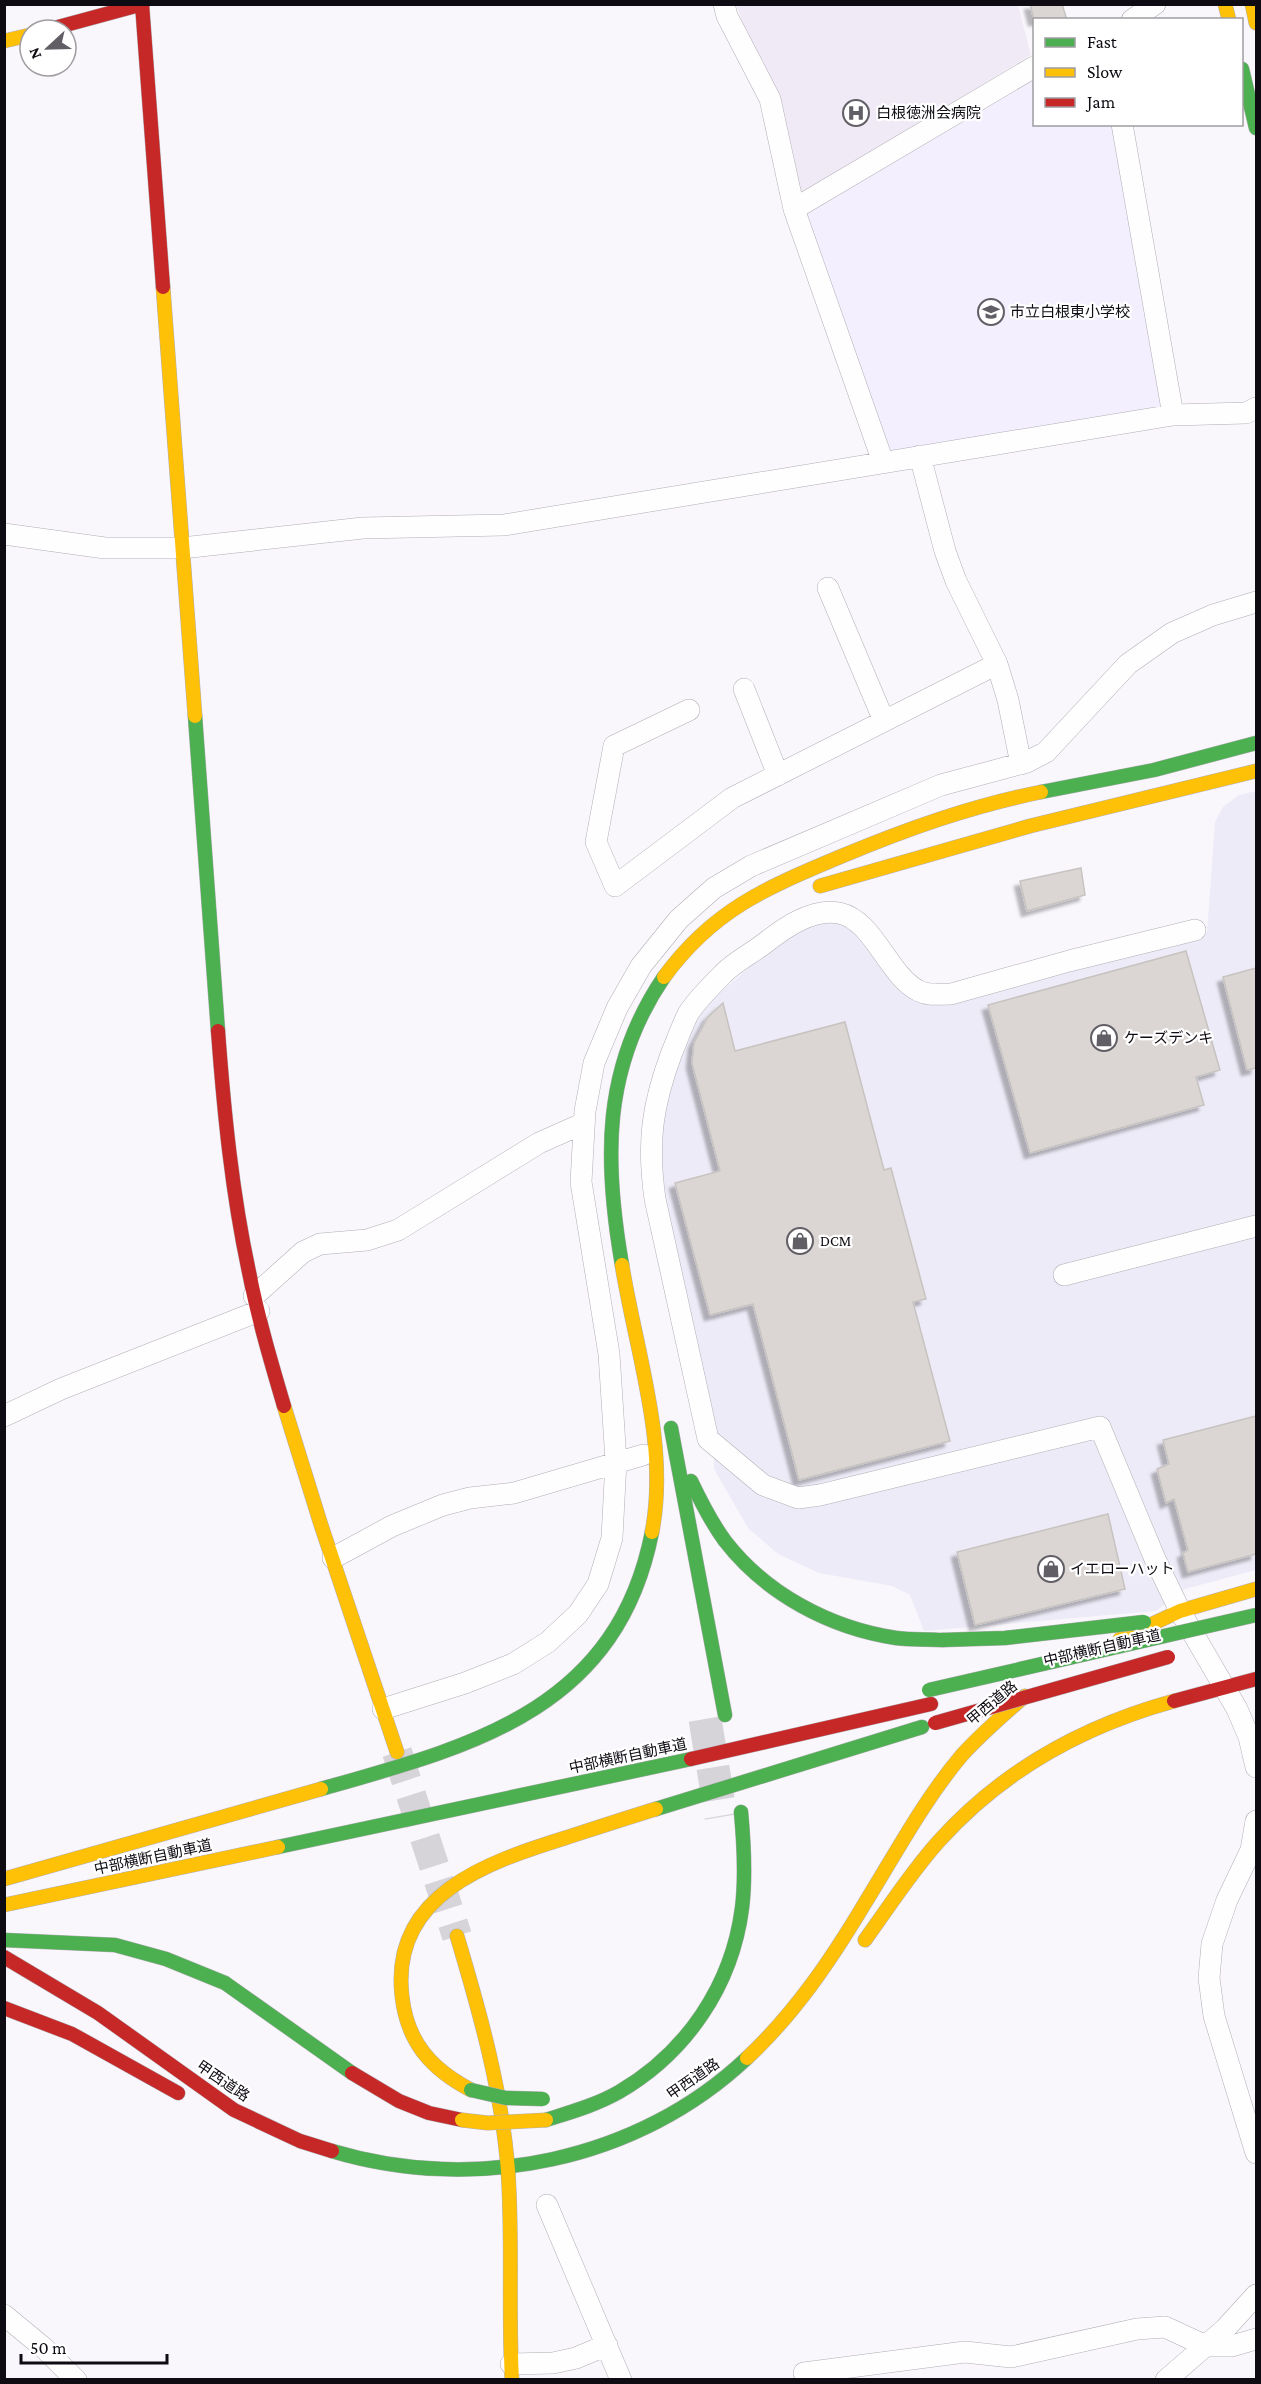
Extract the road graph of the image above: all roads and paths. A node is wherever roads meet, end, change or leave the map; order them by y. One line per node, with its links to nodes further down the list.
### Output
1 (724, 4): 12 (street)
2 (1155, 4): 5 (street)
3 (1252, 4): 7 (main road)
4 (142, 5): 6 (main road); 18 (main road)
5 (1135, 18)
6 (78, 22)
7 (1257, 23)
8 (1033, 68): 12 (street)
9 (1243, 73): 11 (main road)
10 (1122, 126): 14 (street)
11 (1257, 128)
12 (794, 209): 16 (street)
13 (1257, 408): 14 (street)
14 (1173, 415): 15 (street)
15 (920, 456): 16 (street); 21 (street)
16 (883, 462): 18 (street)
17 (4, 534): 18 (street)
18 (182, 548): 34 (main road)
19 (828, 588): 24 (street)
20 (1257, 602): 26 (street)
21 (997, 664): 24 (street); 26 (street)
22 (744, 689): 28 (street)
23 (689, 710): 28 (street)
24 (884, 721): 28 (street)
25 (1257, 743): 38 (main road)
26 (1021, 764): 31 (street)
27 (1257, 771): 29 (main road)
28 (778, 775)
29 (804, 892)
30 (1195, 930): 37 (street)
31 (584, 1123): 34 (street); 39 (street)
32 (1257, 1226): 33 (street)
33 (1064, 1275)
34 (257, 1303): 36 (street); 41 (main road)
35 (669, 1414): 37 (main road)
36 (4, 1416)
37 (690, 1440): 43 (main road, bridge); 44 (street); 55 (main road)
38 (649, 1448): 39 (street); 40 (main road); 61 (main road)
39 (616, 1461): 41 (street); 54 (street)
40 (667, 1510)
41 (333, 1557): 54 (main road)
42 (1257, 1589): 44 (main road, 甲西道路)
43 (1257, 1602)
44 (1180, 1611): 50 (street); 76 (main road, 甲西道路)
45 (1257, 1615): 51 (main road, 中部横断自動車道, bridge)
46 (1257, 1628): 49 (main road, 中部横断自動車道)
47 (1210, 1645): 71 (main road, bridge)
48 (1257, 1680): 50 (main road)
49 (1033, 1681)
50 (1224, 1687): 53 (street); 67 (main road)
51 (923, 1691)
52 (937, 1703): 64 (main road, 中部横断自動車道)
53 (1247, 1708): 57 (street)
54 (383, 1709): 56 (main road)
55 (724, 1715)
56 (397, 1752)
57 (1257, 1767)
58 (741, 1812): 66 (main road, bridge)
59 (1257, 1821): 72 (street)
60 (79, 1872): 61 (main road, 中部横断自動車道)
61 (44, 1874): 62 (main road); 63 (main road, 中部横断自動車道)
62 (4, 1879)
63 (4, 1888)
64 (4, 1905)
65 (457, 1936): 76 (main road)
66 (4, 1940)
67 (855, 1954)
68 (4, 1957): 76 (main road, 甲西道路)
69 (4, 2008): 70 (main road)
70 (186, 2098)
71 (547, 2098)
72 (1250, 2112): 75 (street)
73 (222, 2118): 74 (main road, 甲西道路)
74 (241, 2128)
75 (1257, 2153)
76 (507, 2167): 83 (main road)
77 (547, 2205): 81 (street)
78 (1257, 2295): 82 (street)
79 (4, 2314): 85 (street)
80 (1257, 2339): 82 (street)
81 (607, 2345): 83 (street); 86 (street)
82 (1206, 2346): 84 (street); 87 (street)
83 (512, 2372)
84 (804, 2373)
85 (76, 2379)
86 (621, 2379)
87 (1166, 2379)

